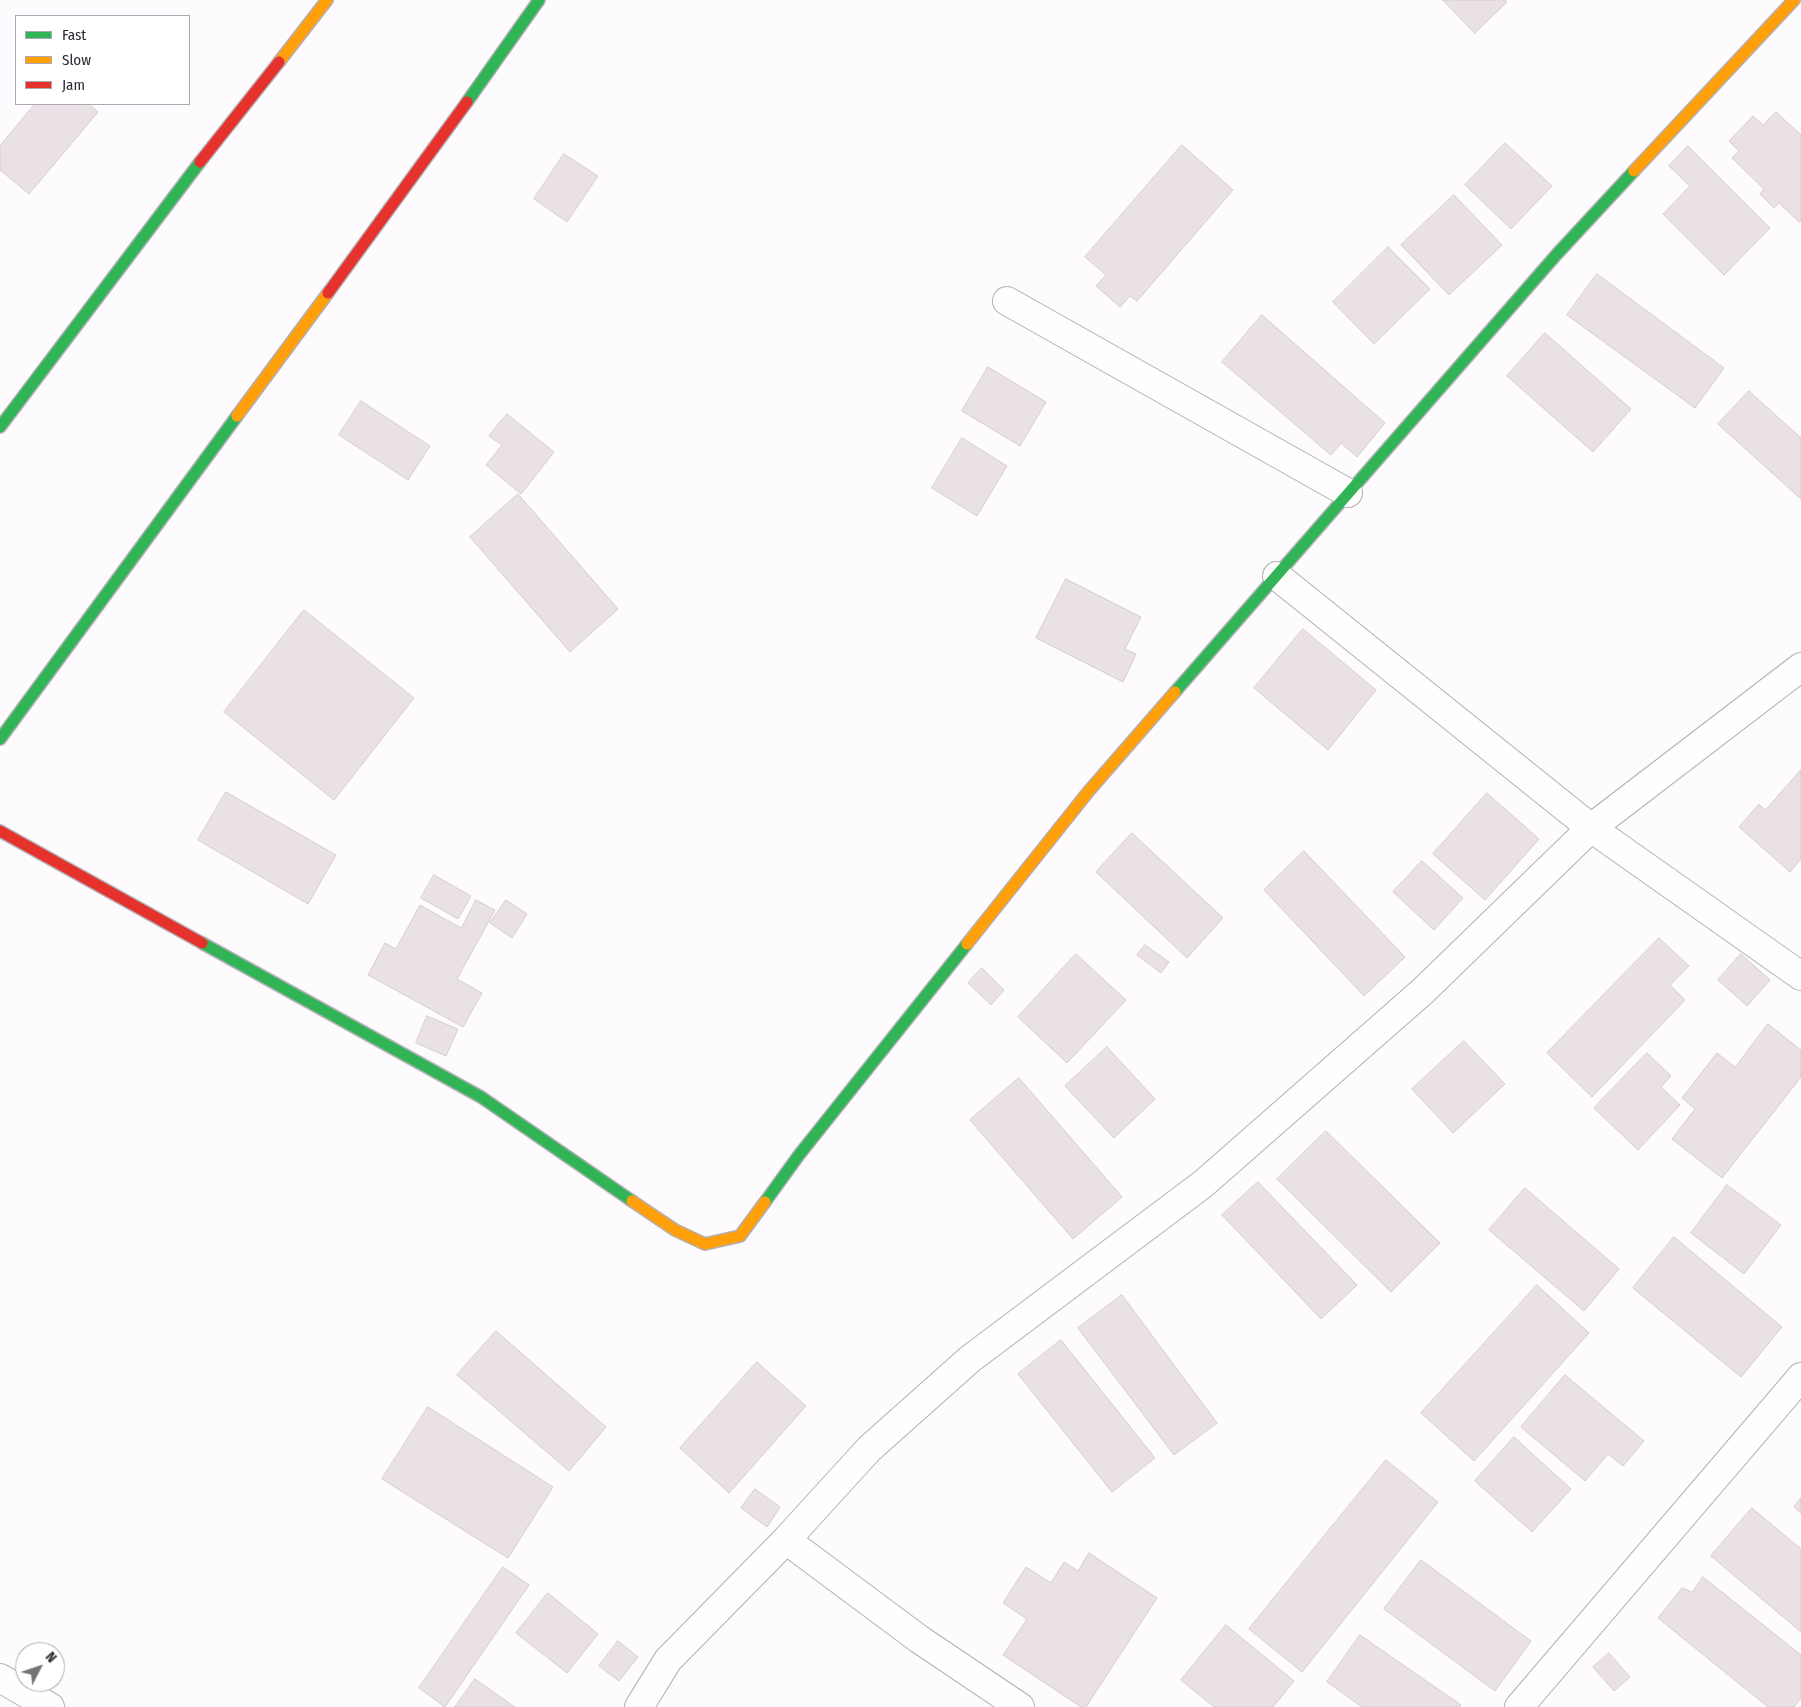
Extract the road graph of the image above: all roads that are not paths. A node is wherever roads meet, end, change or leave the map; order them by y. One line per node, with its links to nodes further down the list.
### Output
1 (327, 0): 5 (main road)
2 (539, 0): 9 (main road)
3 (1794, 0): 6 (main road)
4 (1007, 302): 6 (street)
5 (0, 427)
6 (1348, 493): 7 (main road)
7 (1277, 576): 10 (street); 11 (main road)
8 (1801, 667): 10 (street)
9 (0, 739)
10 (1591, 828): 12 (street); 14 (street)
11 (0, 831)
12 (1801, 976)
13 (1801, 1377): 19 (street)
14 (786, 1540): 17 (street); 18 (street)
15 (0, 1678): 16 (street)
16 (50, 1707)
17 (639, 1707)
18 (1020, 1707)
19 (1519, 1707)

